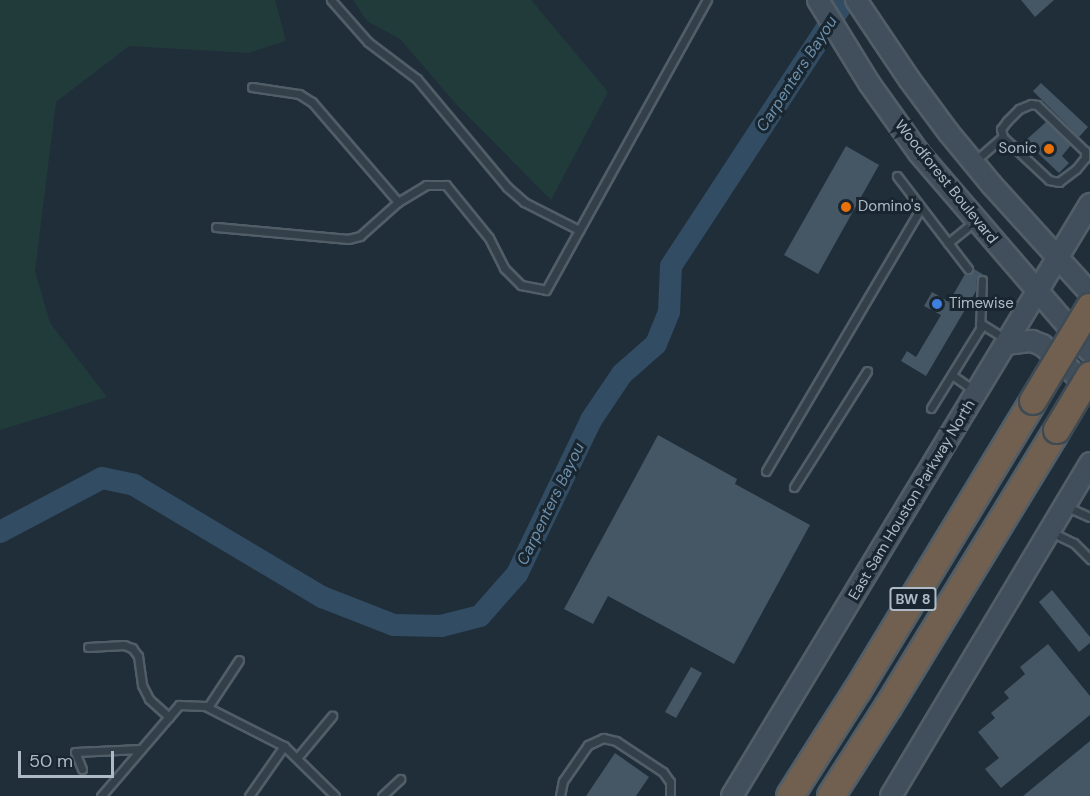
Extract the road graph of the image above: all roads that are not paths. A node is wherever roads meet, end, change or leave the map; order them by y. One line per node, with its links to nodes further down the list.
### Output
1 (331, 0): 15 (lane)
2 (706, 0): 15 (lane)
3 (818, 0): 13 (main road, Woodforest Boulevard)
4 (856, 0): 8 (main road)
5 (252, 87): 10 (lane)
6 (1003, 137): 7 (lane); 7 (lane); 8 (lane)
7 (1088, 159)
8 (973, 163): 18 (main road)
9 (897, 176): 12 (lane)
10 (398, 202): 14 (lane); 15 (lane)
11 (1090, 204): 16 (main road); 18 (main road, East Sam Houston Parkway North)
12 (921, 208): 17 (lane); 34 (lane)
13 (975, 221): 17 (lane); 21 (main road, Woodforest Boulevard)
14 (216, 227)
15 (579, 230)
16 (1090, 241)
17 (948, 243): 19 (lane)
18 (1060, 257): 21 (main road, East Sam Houston Parkway North); 22 (main road)
19 (968, 269)
20 (982, 280): 24 (lane)
21 (1038, 292): 25 (main road, East Sam Houston Parkway North); 26 (main road, Woodforest Boulevard)
22 (1090, 293)
23 (1090, 307): 57 (highway, BW 8, bridge)
24 (980, 323): 25 (lane); 28 (lane)
25 (1007, 342): 30 (main road); 31 (main road, East Sam Houston Parkway North)
26 (1090, 352)
27 (867, 371): 35 (lane)
28 (952, 375): 31 (lane); 32 (lane)
29 (1090, 375): 58 (highway, BW 8, bridge)
30 (1090, 391)
31 (978, 392): 56 (main road, East Sam Houston Parkway North)
32 (931, 408)
33 (1090, 463): 36 (main road)
34 (766, 471)
35 (794, 486)
36 (1065, 506): 37 (lane); 38 (main road)
37 (1090, 517)
38 (1050, 531): 39 (lane); 59 (main road)
39 (1090, 559)
40 (88, 647): 44 (lane)
41 (239, 660): 42 (lane)
42 (208, 707): 44 (lane); 45 (lane)
43 (332, 716): 47 (lane)
44 (169, 717): 46 (lane)
45 (284, 746): 47 (lane); 51 (lane)
46 (141, 749): 48 (lane); 50 (lane)
47 (297, 758): 52 (lane)
48 (82, 769)
49 (400, 778): 53 (lane)
50 (101, 796)
51 (249, 796)
52 (335, 796)
53 (382, 796)
54 (560, 796): 55 (lane)
55 (670, 796)
56 (732, 796)
57 (790, 796)
58 (831, 796)
59 (891, 796)

